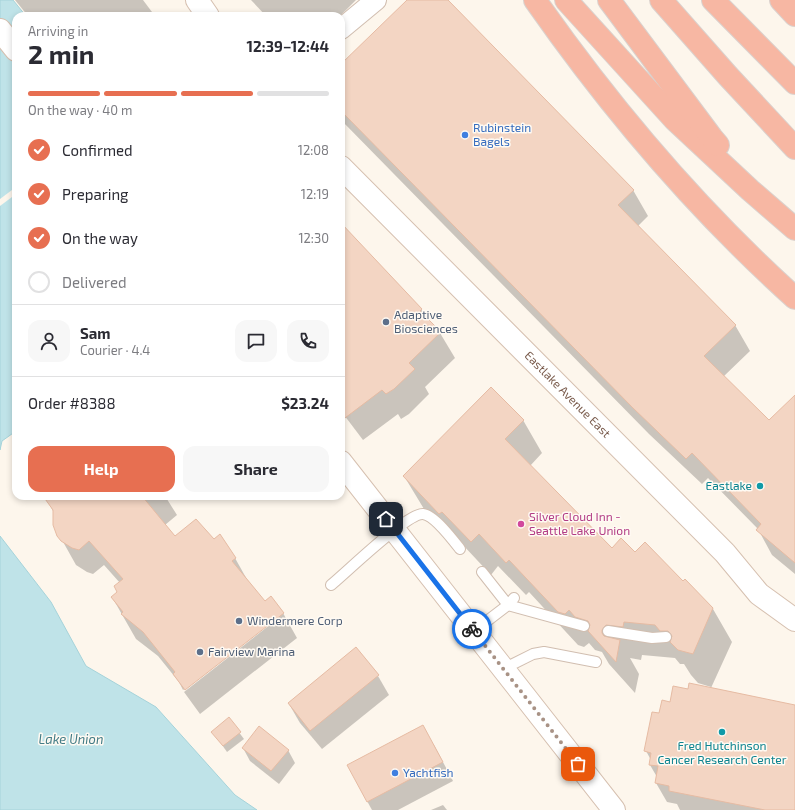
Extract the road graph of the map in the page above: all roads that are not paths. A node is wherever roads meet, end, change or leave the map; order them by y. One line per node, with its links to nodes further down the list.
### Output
1 (197, 0): 9 (main road)
2 (376, 0): 11 (street)
3 (535, 0): 19 (highway)
4 (566, 0): 18 (highway)
5 (609, 0): 17 (highway)
6 (661, 0): 15 (highway)
7 (713, 0): 14 (highway)
8 (781, 0): 10 (highway)
9 (205, 12)
10 (795, 15)
11 (345, 26)
12 (0, 30): 13 (main road)
13 (12, 45)
14 (795, 83)
15 (795, 148)
16 (345, 171): 26 (main road, Eastlake Avenue East)
17 (795, 223)
18 (795, 229)
19 (795, 298)
20 (345, 467): 21 (main road)
21 (395, 530): 22 (lane); 24 (lane); 29 (main road)
22 (460, 549)
23 (482, 572): 25 (lane)
24 (332, 585)
25 (511, 601): 27 (lane); 29 (lane)
26 (795, 620)
27 (584, 626)
28 (608, 631): 30 (lane)
29 (474, 632): 32 (main road)
30 (666, 637)
31 (596, 662): 32 (lane)
32 (503, 669): 33 (main road)
33 (614, 810)

